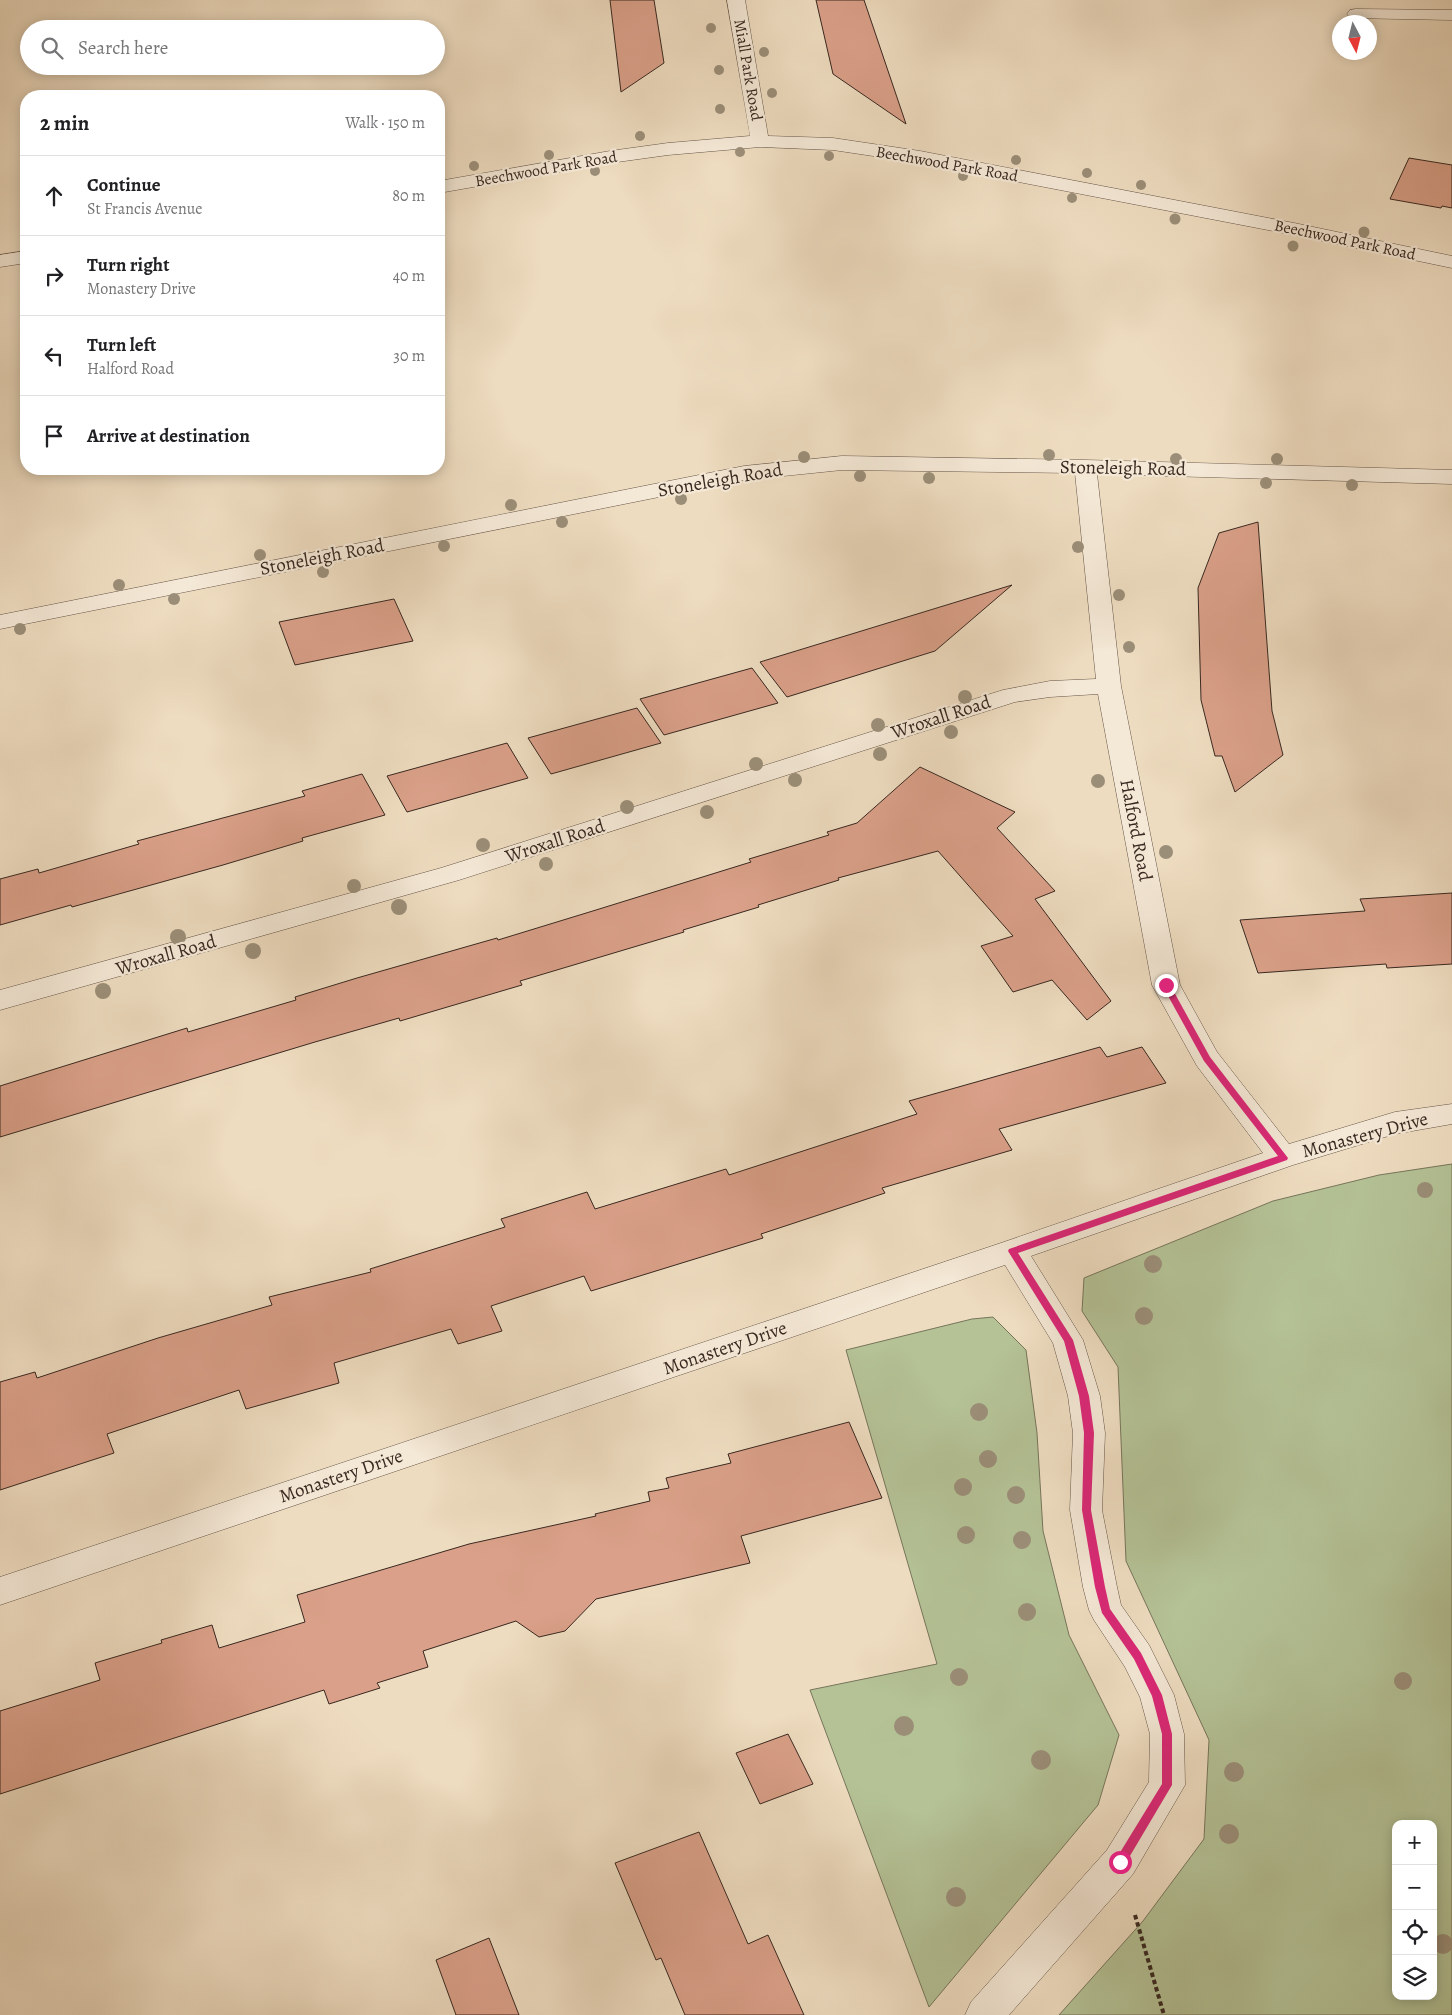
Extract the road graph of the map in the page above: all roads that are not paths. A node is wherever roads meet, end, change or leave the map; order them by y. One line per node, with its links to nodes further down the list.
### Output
1 (736, 0): 5 (street, Miall Park Road)
2 (1391, 7): 3 (street); 4 (street)
3 (1356, 14)
4 (1452, 15)
5 (760, 141): 6 (street, Beechwood Park Road); 9 (street, Beechwood Park Road)
6 (445, 186)
7 (20, 258): 8 (street)
8 (0, 261)
9 (1452, 262)
10 (1084, 467): 11 (street, Stoneleigh Road); 12 (street, Stoneleigh Road); 13 (street, Halford Road)
11 (1452, 477)
12 (0, 622)
13 (1109, 686): 14 (street, Wroxall Road); 16 (street, Halford Road)
14 (0, 1000)
15 (1452, 1114): 16 (street, Monastery Drive)
16 (1284, 1158): 17 (street, Monastery Drive)
17 (1012, 1251): 18 (street, Monastery Drive); 19 (street)
18 (0, 1591)
19 (984, 2015)

